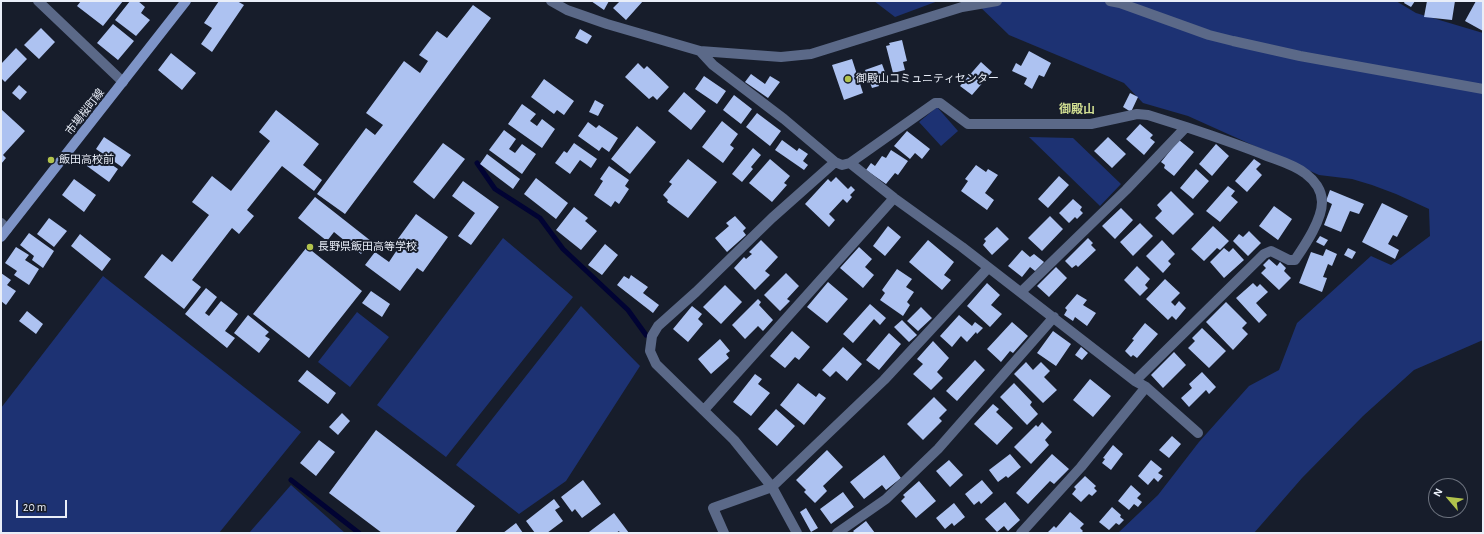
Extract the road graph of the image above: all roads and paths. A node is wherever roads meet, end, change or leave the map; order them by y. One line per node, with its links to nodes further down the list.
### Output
1 (38, 1): 7 (street)
2 (186, 1): 7 (main road, 市場桜町線)
3 (551, 1): 6 (street)
4 (997, 1): 6 (street)
5 (1110, 1): 8 (street)
6 (700, 51): 10 (street)
7 (123, 82): 13 (main road, 市場桜町線)
8 (1483, 88)
9 (1186, 127): 11 (street); 15 (street); 17 (street)
10 (835, 162): 11 (street); 19 (street)
11 (850, 163): 12 (street)
12 (894, 198): 14 (street); 19 (street)
13 (3, 230)
14 (988, 268): 15 (street); 21 (street)
15 (1021, 292): 16 (street)
16 (1054, 317): 17 (street); 24 (street)
17 (1135, 381): 18 (street)
18 (1146, 387): 20 (street); 25 (street)
19 (704, 410): 21 (street)
20 (1198, 433)
21 (772, 487): 22 (street); 23 (street)
22 (724, 533)
23 (797, 533)
24 (837, 533)
25 (1022, 533)

